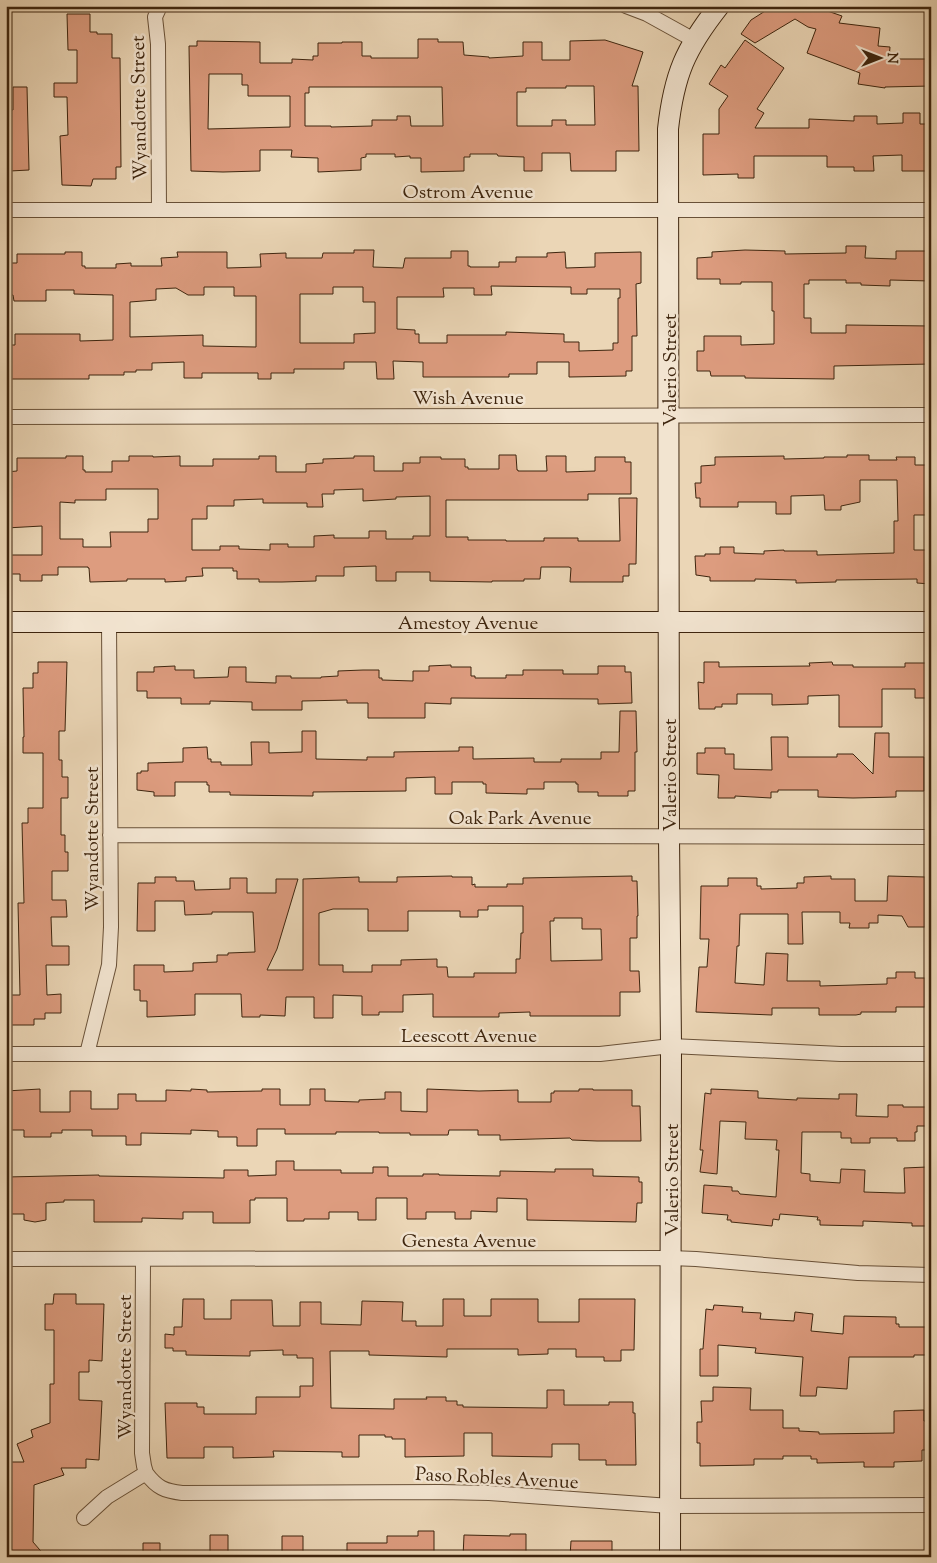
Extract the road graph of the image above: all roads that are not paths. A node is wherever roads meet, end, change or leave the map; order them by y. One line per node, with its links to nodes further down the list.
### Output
1 (160, 6): 7 (street, Wyandotte Street)
2 (626, 6): 4 (street)
3 (719, 6): 4 (street, Valerio Street)
4 (694, 40): 5 (street, Valerio Street)
5 (669, 209): 7 (street, Ostrom Avenue); 8 (street, Ostrom Avenue); 9 (street, Valerio Street)
6 (6, 210): 7 (street, Ostrom Avenue)
7 (159, 210)
8 (931, 210)
9 (669, 415): 10 (street, Wish Avenue); 11 (street, Wish Avenue); 14 (street, Valerio Street)
10 (931, 416)
11 (6, 417)
12 (6, 622): 13 (street, Amestoy Avenue)
13 (108, 622): 14 (street, Amestoy Avenue); 16 (street, Wyandotte Street)
14 (669, 622): 15 (street, Amestoy Avenue); 17 (street, Valerio Street)
15 (931, 622)
16 (110, 835): 17 (street, Oak Park Avenue); 21 (street, Wyandotte Street)
17 (669, 836): 18 (street, Oak Park Avenue); 19 (street, Valerio Street)
18 (931, 837)
19 (671, 1046): 21 (street, Leescott Avenue); 22 (street, Leescott Avenue); 23 (street, Valerio Street)
20 (6, 1054): 21 (street, Leescott Avenue)
21 (87, 1054)
22 (931, 1054)
23 (670, 1258): 25 (street, Genesta Avenue); 26 (street, Genesta Avenue); 29 (street, Valerio Street)
24 (6, 1259): 25 (street, Genesta Avenue)
25 (143, 1259): 27 (street, Wyandotte Street)
26 (931, 1275)
27 (146, 1473): 29 (street, Paso Robles Avenue); 30 (street)
28 (931, 1505): 29 (street, Paso Robles Avenue)
29 (670, 1506): 31 (street, Valerio Street)
30 (84, 1518)
31 (670, 1557)

